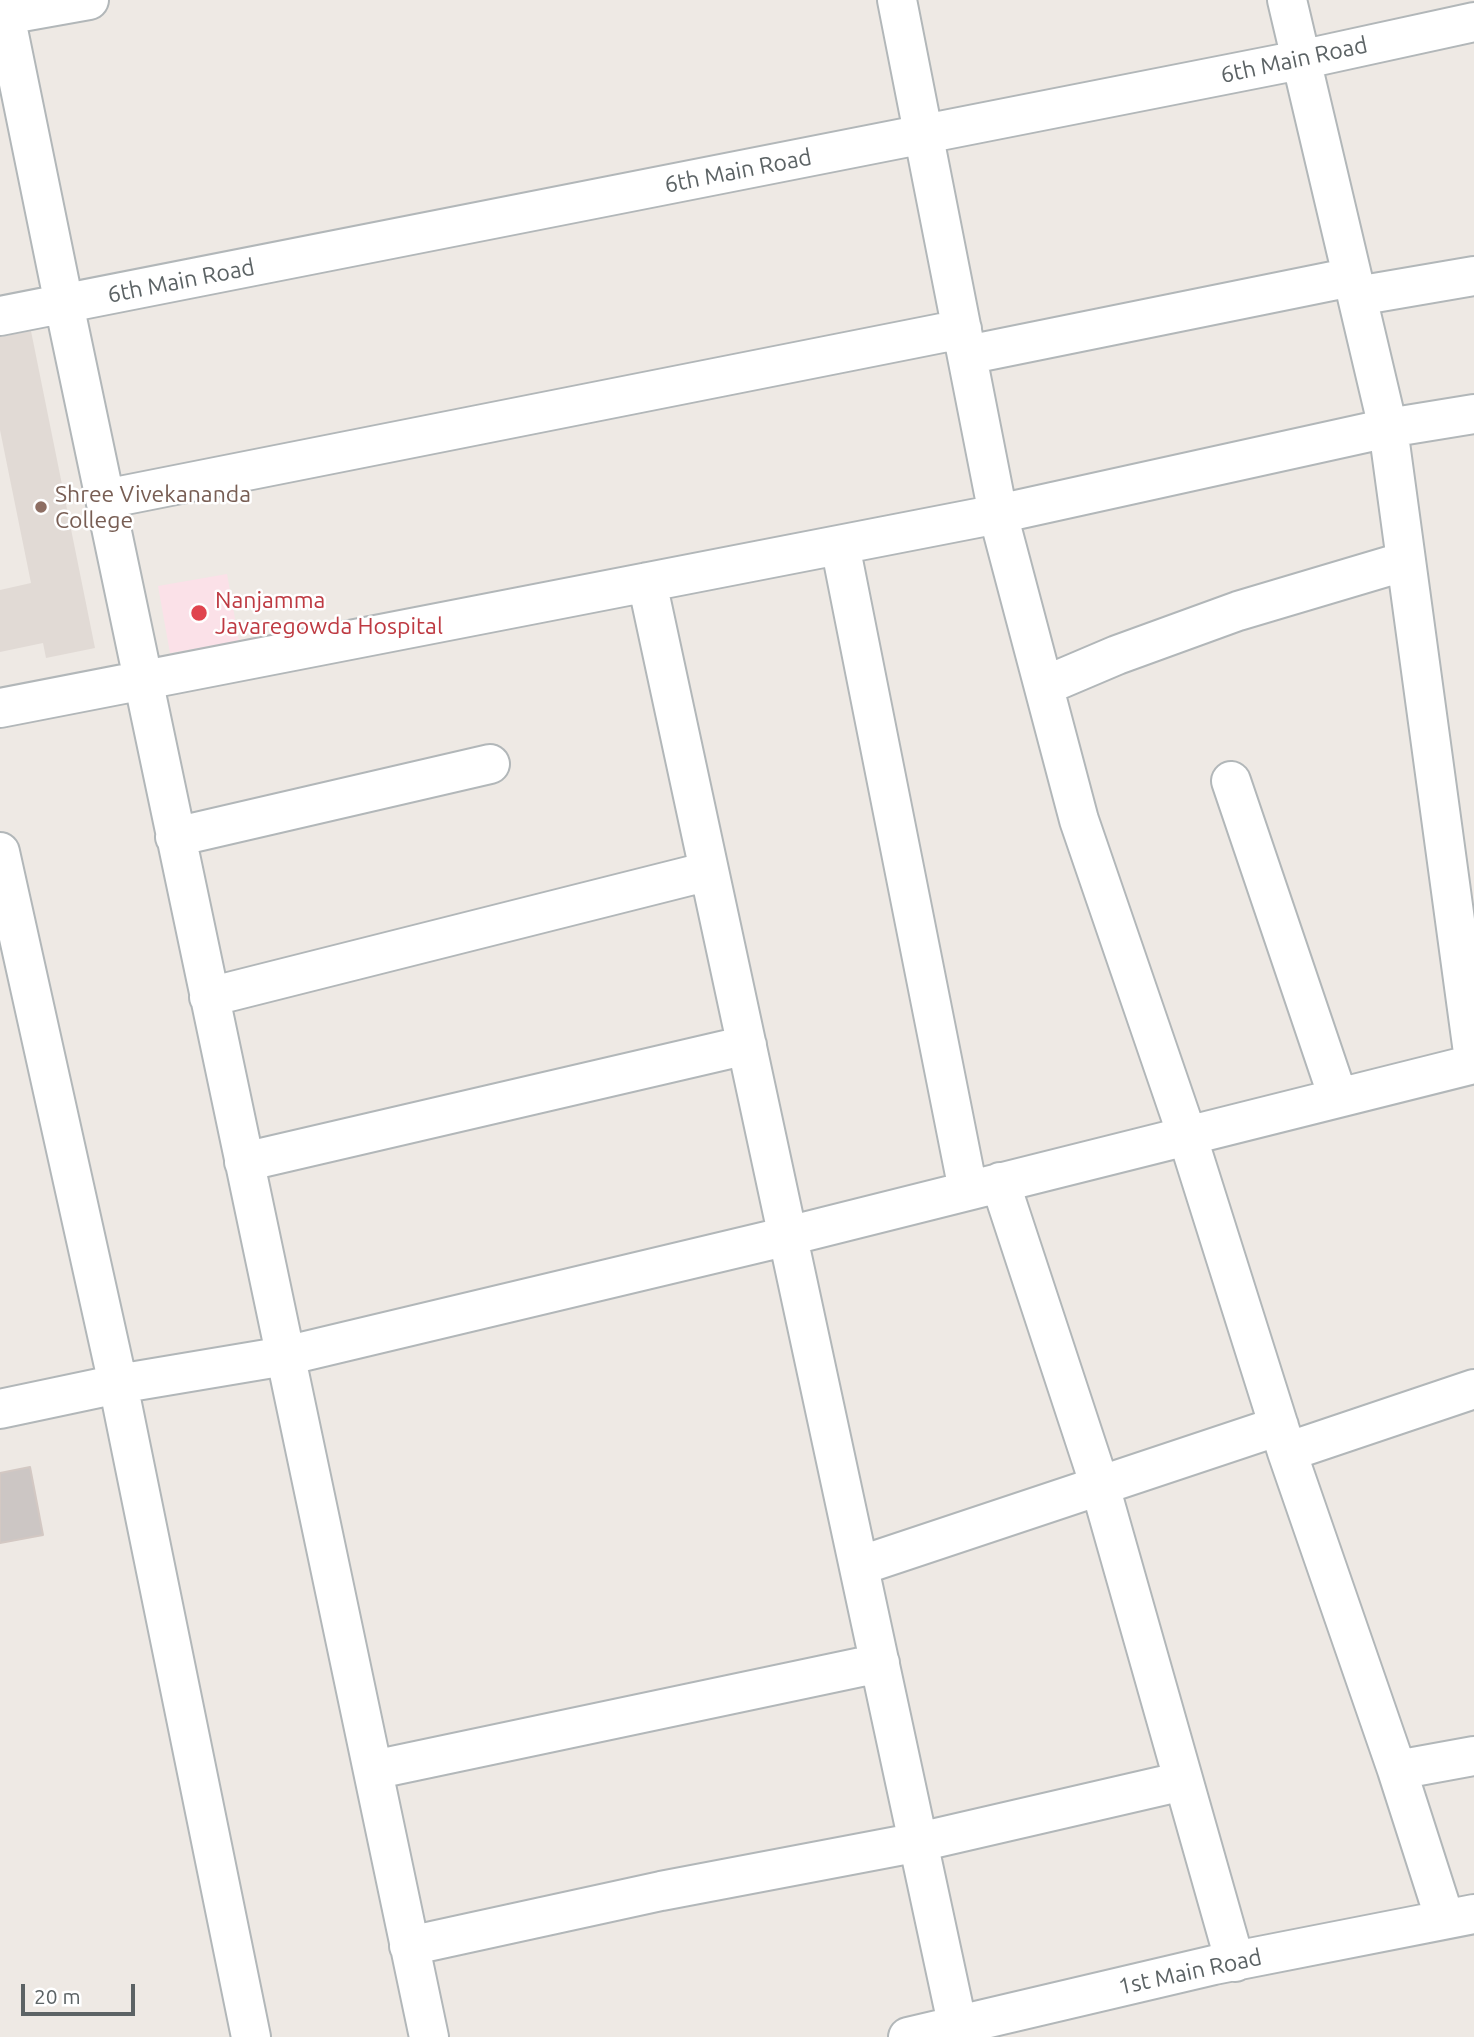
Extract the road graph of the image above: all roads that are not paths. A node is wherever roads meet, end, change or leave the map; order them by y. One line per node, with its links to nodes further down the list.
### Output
1 (89, 0): 5 (street)
2 (897, 0): 9 (street)
3 (1287, 0): 8 (street)
4 (1450, 0): 6 (street)
5 (4, 7): 12 (street)
6 (1474, 10)
7 (1474, 22): 8 (street, 6th Main Road)
8 (1300, 60): 9 (street, 6th Main Road); 11 (street)
9 (924, 135): 12 (street, 6th Main Road); 14 (street)
10 (1474, 276): 11 (street)
11 (1354, 286): 14 (street); 16 (street)
12 (64, 304): 13 (street, 6th Main Road); 17 (street)
13 (0, 316)
14 (965, 342): 17 (street); 18 (street)
15 (1474, 414): 16 (street)
16 (1388, 428): 18 (street); 20 (street)
17 (105, 499): 22 (street)
18 (998, 514): 19 (street); 23 (street)
19 (840, 545): 21 (street); 36 (street)
20 (1406, 561): 23 (street); 32 (street)
21 (647, 582): 22 (street); 29 (street)
22 (143, 681): 24 (street); 27 (street)
23 (1044, 686): 34 (street)
24 (0, 708)
25 (490, 764): 27 (street)
26 (1231, 780): 33 (street)
27 (176, 837): 30 (street)
28 (0, 852): 39 (street)
29 (709, 871): 30 (street); 31 (street)
30 (209, 997): 35 (street)
31 (747, 1045): 35 (street); 37 (street)
32 (1474, 1062): 33 (street)
33 (1338, 1097): 34 (street)
34 (1187, 1135): 36 (street); 42 (street)
35 (244, 1161): 38 (street)
36 (984, 1186): 37 (street); 43 (street)
37 (788, 1236): 38 (street); 44 (street)
38 (285, 1356): 39 (street); 47 (street)
39 (118, 1384): 41 (street); 55 (street)
40 (1474, 1389): 42 (street)
41 (0, 1409)
42 (1283, 1439): 43 (street); 48 (street)
43 (1100, 1486): 44 (street); 49 (street)
44 (859, 1566): 45 (street)
45 (880, 1664): 47 (street); 50 (street)
46 (1474, 1756): 48 (street)
47 (373, 1770): 52 (street)
48 (1397, 1770): 51 (street)
49 (1183, 1781): 50 (street); 53 (street)
50 (919, 1842): 52 (street); 54 (street)
51 (1461, 1916): 53 (street, 1st Main Road)
52 (409, 1946): 56 (street)
53 (1235, 1962): 54 (street, 1st Main Road)
54 (959, 2031): 57 (street, 1st Main Road)
55 (251, 2037)
56 (429, 2037)
57 (908, 2037)

